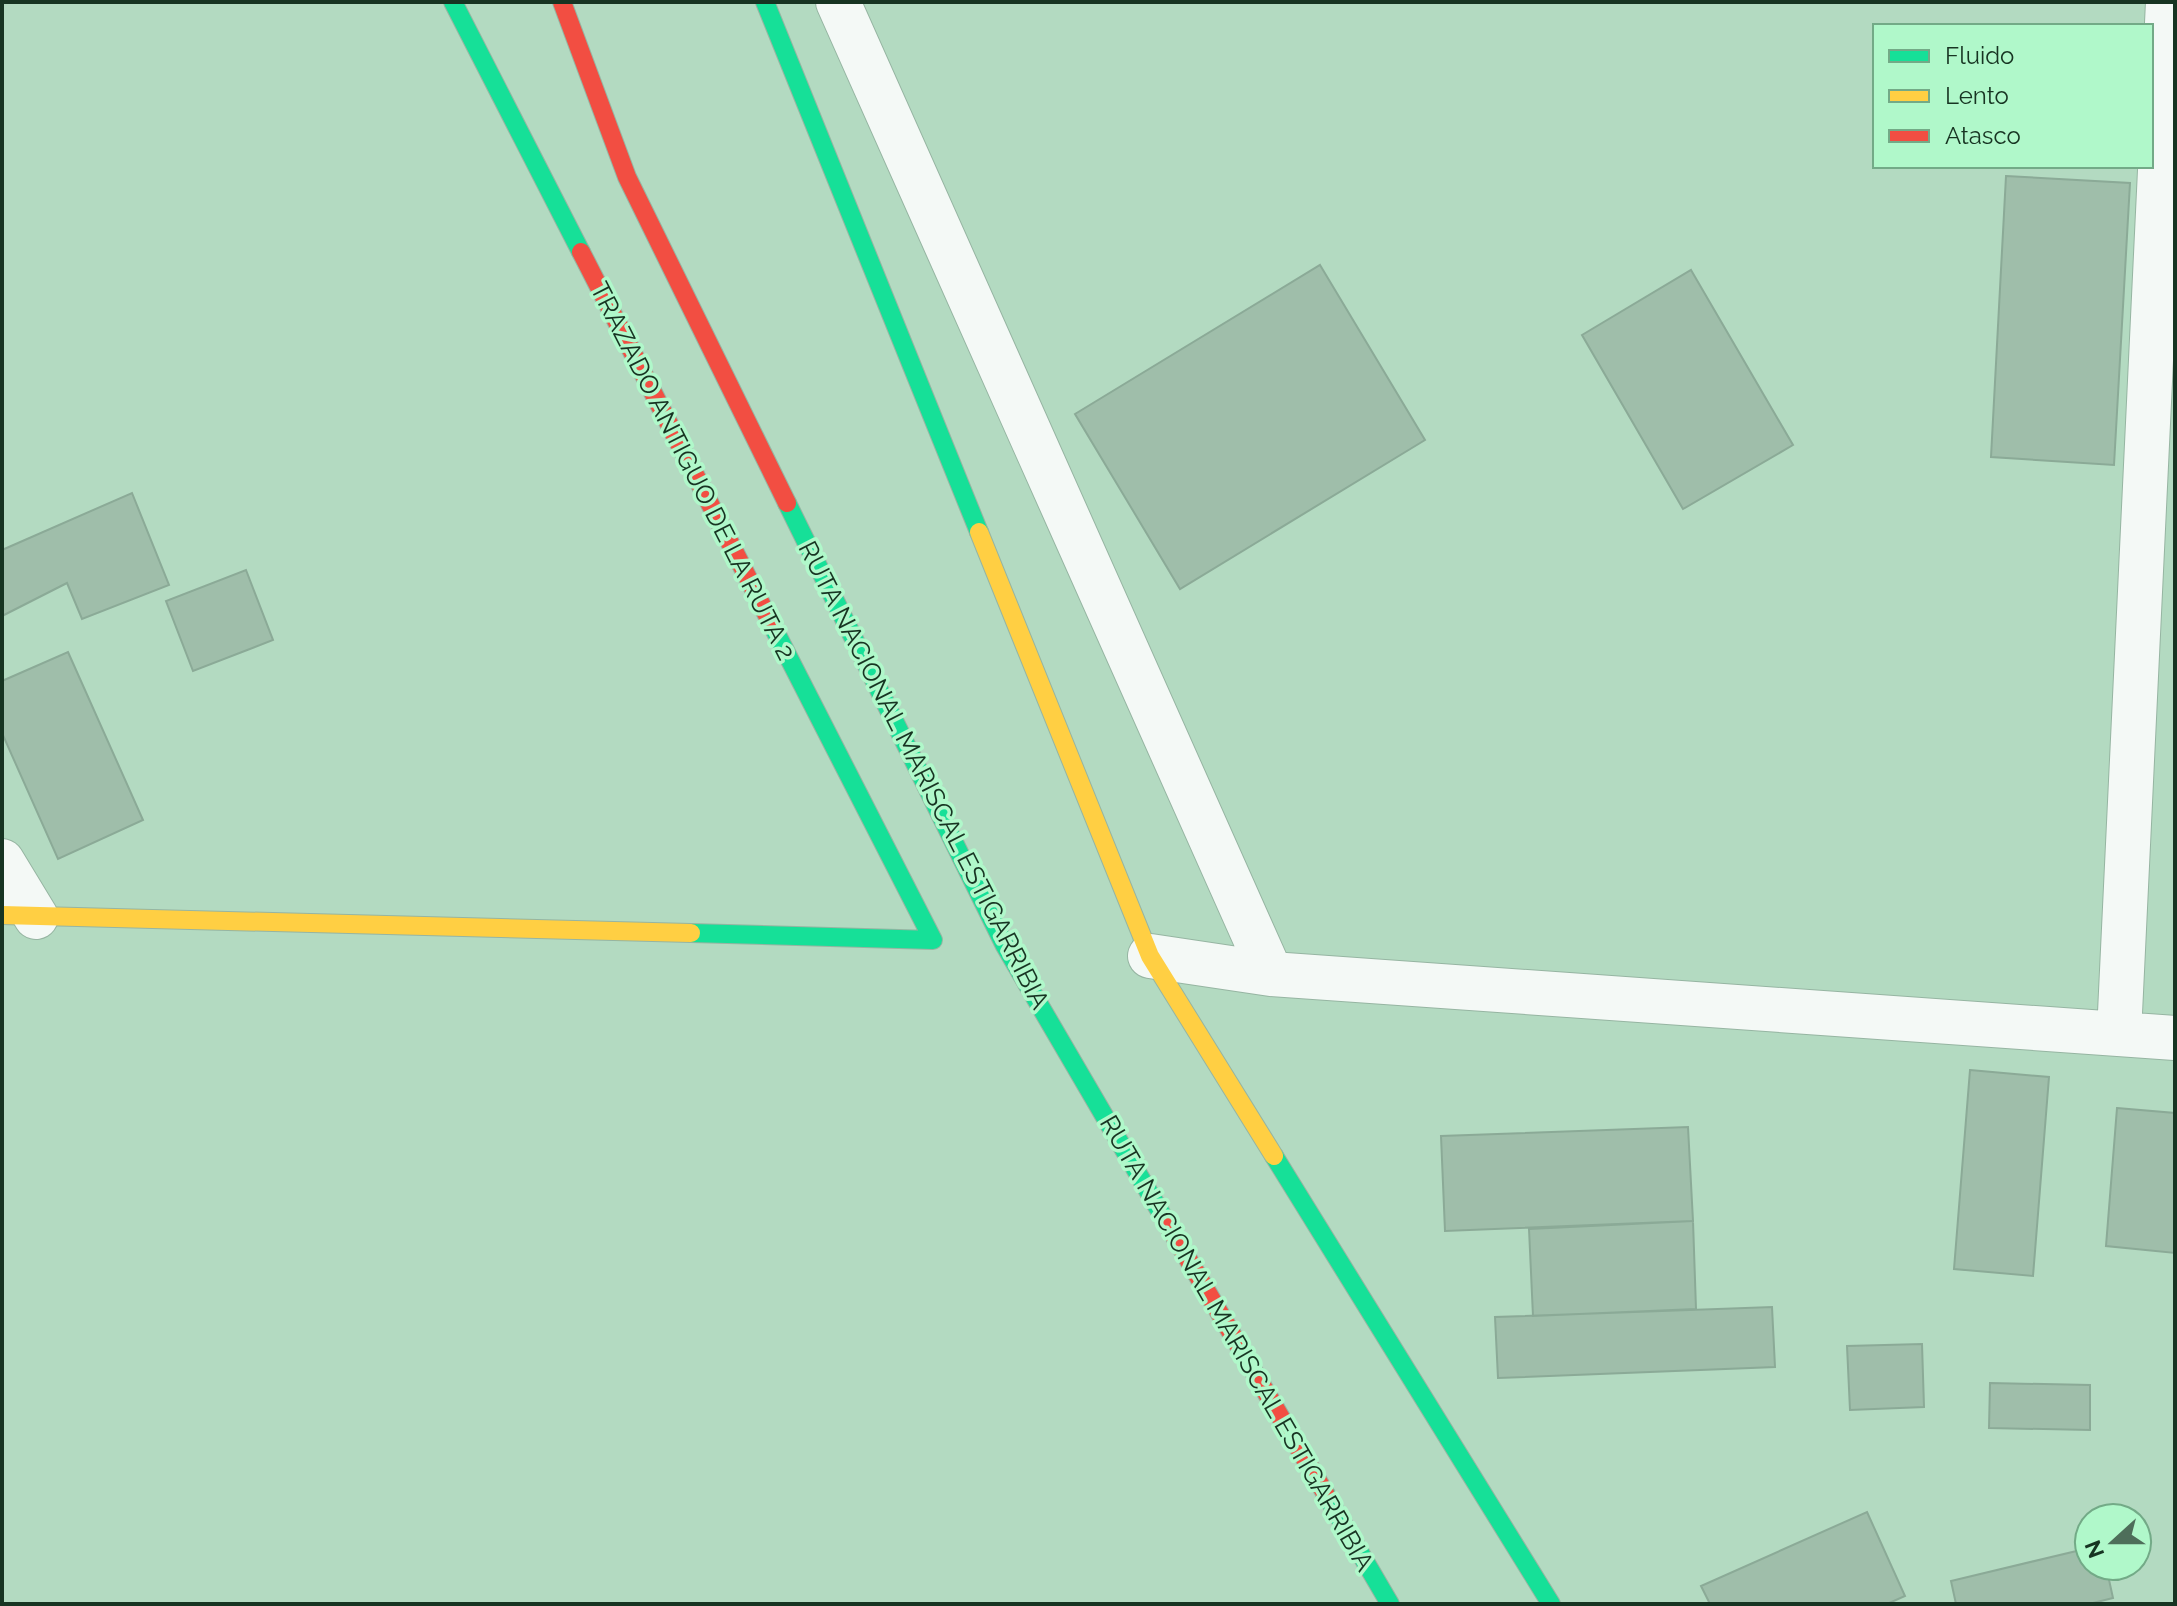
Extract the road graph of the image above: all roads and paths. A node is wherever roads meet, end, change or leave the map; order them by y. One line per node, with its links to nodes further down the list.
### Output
1 (453, 2): 7 (main road, TRAZADO ANTIGUO DE LA RUTA 2)
2 (562, 2): 12 (main road, RUTA NACIONAL MARISCAL ESTIGARRIBIA)
3 (765, 2): 8 (main road)
4 (838, 2): 9 (street)
5 (2168, 2): 10 (street)
6 (2, 861): 7 (street)
7 (19, 916)
8 (1150, 956): 9 (street); 13 (main road)
9 (1271, 974): 10 (street)
10 (2119, 1034): 11 (street)
11 (2175, 1038)
12 (1390, 1604)
13 (1551, 1604)

